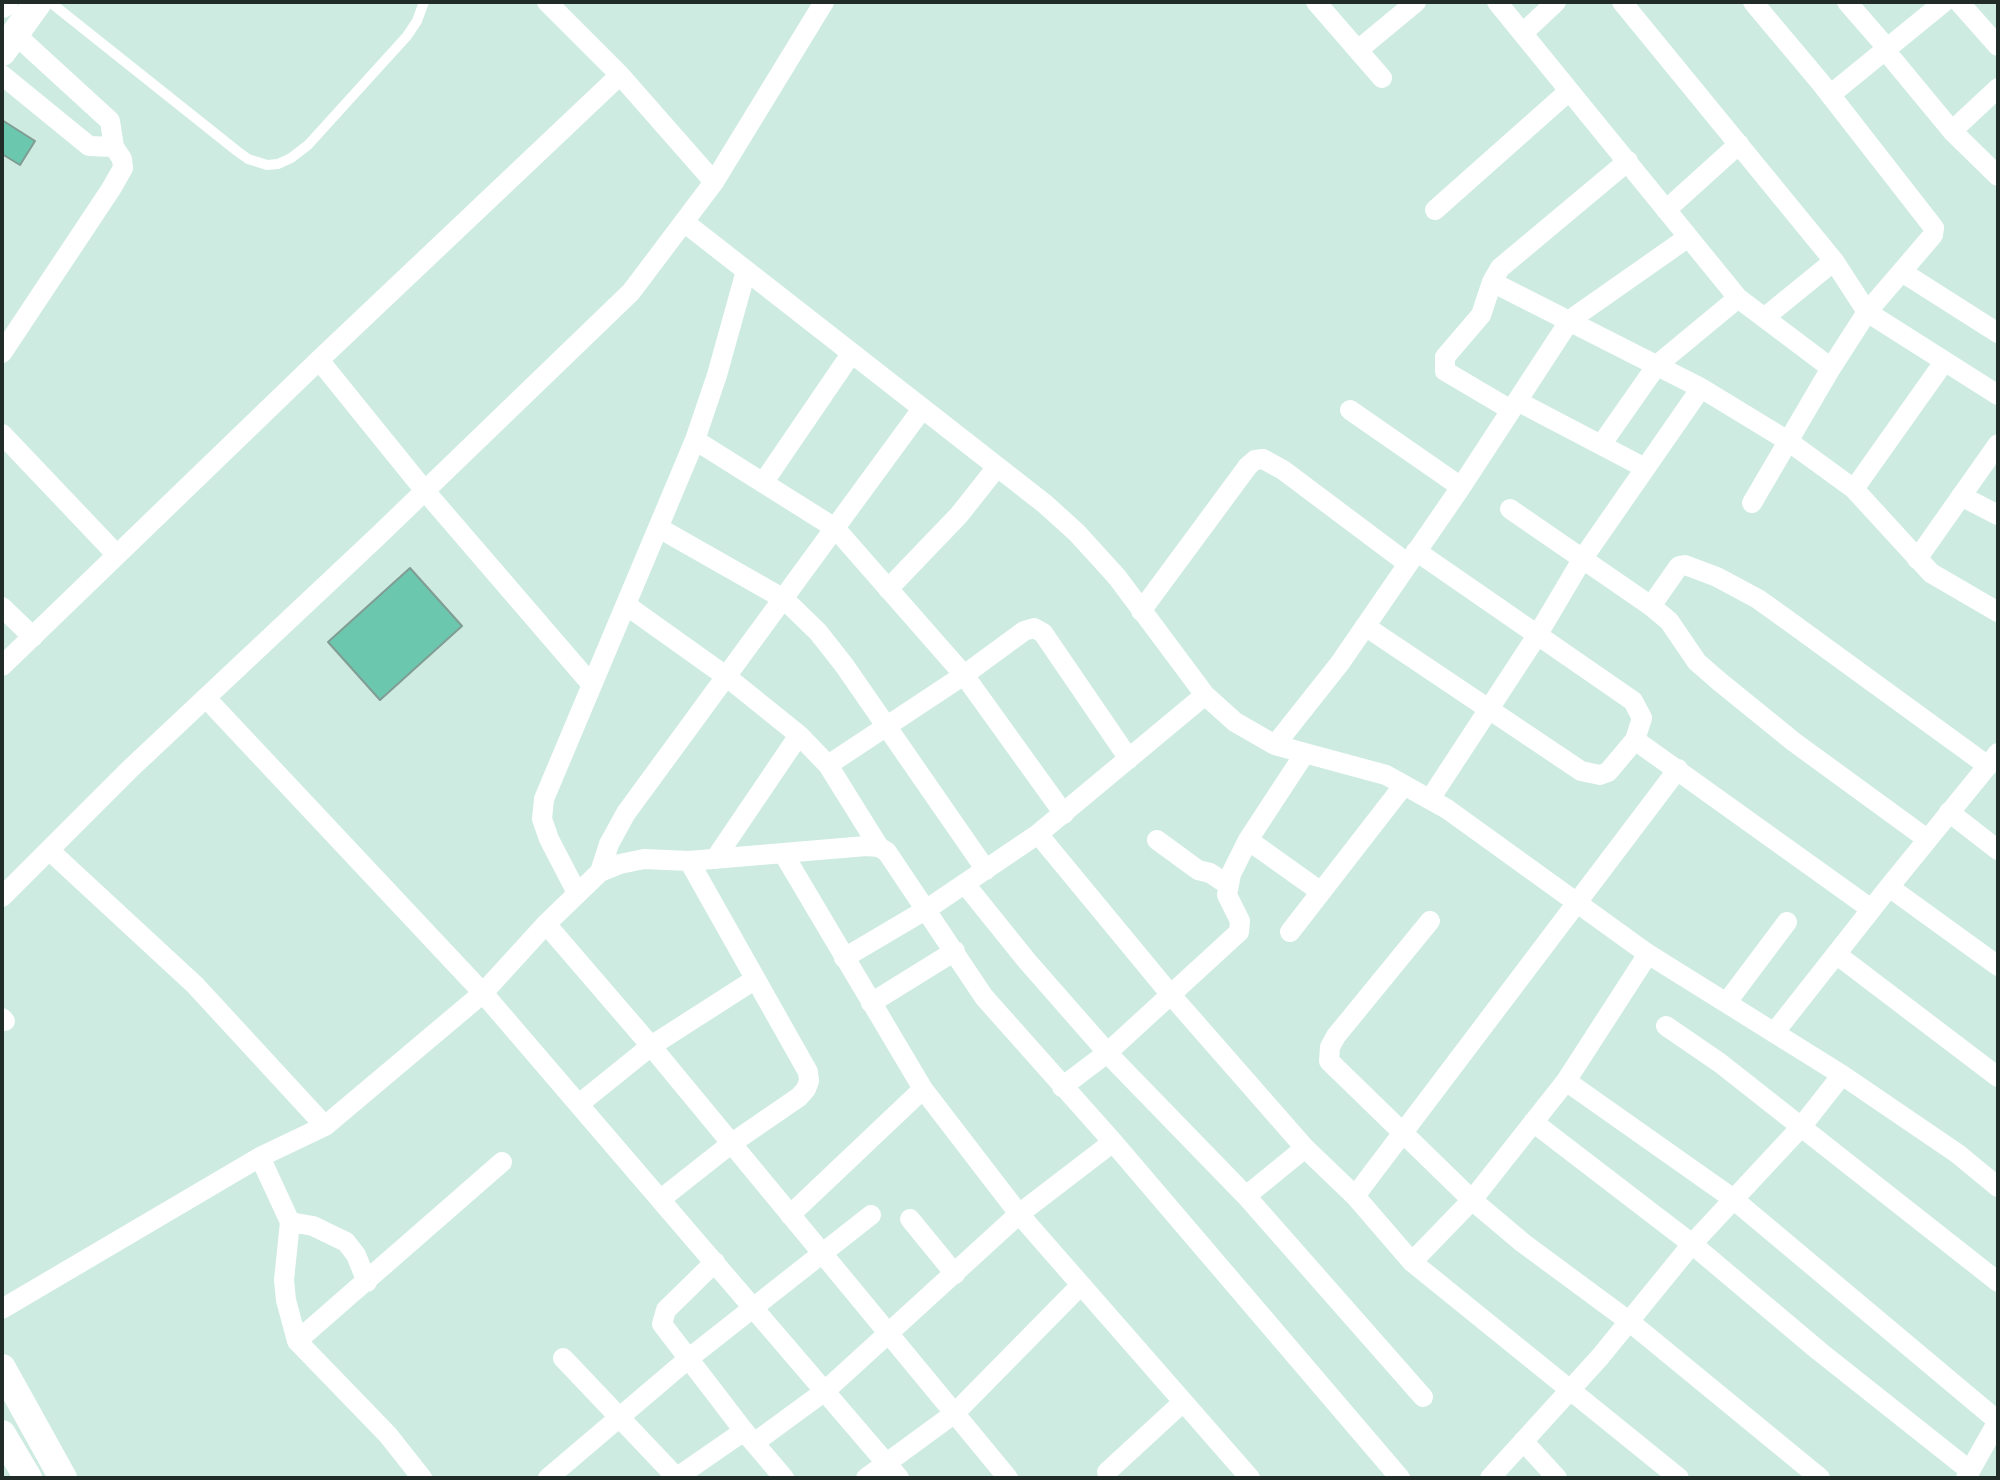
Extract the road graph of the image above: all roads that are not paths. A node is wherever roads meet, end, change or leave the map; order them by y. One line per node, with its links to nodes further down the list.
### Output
1 (38, 2): 16 (street)
2 (50, 2): 3 (lane)
3 (424, 2)
4 (547, 2): 21 (street)
5 (824, 2): 31 (street)
6 (1316, 2): 19 (street)
7 (1416, 2): 19 (street)
8 (1497, 2): 15 (street)
9 (1556, 2): 15 (street)
10 (1622, 2): 27 (street)
11 (1753, 2): 25 (street)
12 (1847, 2): 18 (street)
13 (1944, 2): 18 (street)
14 (1959, 2): 17 (street)
15 (1523, 33): 24 (street)
16 (9, 43): 28 (street)
17 (1998, 46)
18 (1886, 49): 25 (street); 26 (street)
19 (1358, 50): 22 (street)
20 (2, 75): 28 (street)
21 (620, 75): 31 (street); 47 (street)
22 (1382, 78)
23 (1998, 88): 26 (street)
24 (1569, 91): 29 (street); 32 (street)
25 (1830, 95): 38 (street)
26 (1952, 131): 30 (street)
27 (1739, 144): 33 (street); 36 (street)
28 (114, 147): 45 (street)
29 (1628, 161): 33 (street); 39 (street)
30 (1998, 176)
31 (714, 182): 34 (street)
32 (1435, 210)
33 (1666, 210): 35 (street)
34 (684, 222): 37 (street); 66 (street)
35 (1687, 238): 40 (street); 43 (street)
36 (1834, 261): 41 (street); 42 (street)
37 (746, 271): 46 (street); 57 (street)
38 (1902, 272): 41 (street); 44 (street)
39 (1492, 282): 43 (street); 53 (street)
40 (1738, 298): 42 (street); 49 (street)
41 (1867, 312): 48 (street); 50 (street)
42 (1764, 318): 50 (street)
43 (1570, 320): 49 (street); 53 (street)
44 (1998, 333)
45 (2, 353)
46 (851, 354): 54 (street); 63 (street)
47 (319, 360): 66 (street); 73 (street)
48 (1944, 362): 52 (street); 65 (street)
49 (1657, 365): 51 (street); 60 (street)
50 (1831, 368): 58 (street)
51 (1701, 388): 58 (street); 62 (street)
52 (1998, 395)
53 (1514, 406): 60 (street); 64 (street)
54 (922, 409): 61 (street); 72 (street)
55 (1350, 410): 64 (street)
56 (2, 434): 73 (street)
57 (695, 440): 63 (street); 71 (street)
58 (1788, 441): 65 (street); 68 (street)
59 (1998, 444): 67 (street)
60 (1601, 445): 62 (street)
61 (997, 467): 77 (street); 82 (street)
62 (1645, 468): 75 (street)
63 (763, 483): 72 (street)
64 (1461, 487): 74 (street)
65 (1854, 489): 76 (street)
66 (425, 491): 90 (street); 92 (street)
67 (1961, 496): 70 (street); 76 (street)
68 (1752, 503)
69 (1510, 509): 75 (street)
70 (1998, 515)
71 (659, 528): 78 (street); 79 (street)
72 (835, 528): 77 (street); 78 (street)
73 (117, 555): 86 (street)
74 (1411, 557): 82 (street); 84 (street); 85 (street)
75 (1583, 558): 80 (street); 85 (street)
76 (1917, 559): 83 (street)
77 (888, 589): 88 (street)
78 (784, 599): 89 (street); 94 (street)
79 (626, 605): 89 (street); 90 (street)
80 (1651, 606): 100 (street); 108 (street)
81 (2, 607): 86 (street)
82 (1141, 611): 91 (street)
83 (1998, 612)
84 (1365, 626): 93 (street); 97 (street)
85 (1538, 634): 93 (street); 96 (street)
86 (33, 637): 87 (street)
87 (2, 666)
88 (964, 675): 94 (street); 99 (street); 106 (street)
89 (727, 677): 95 (street); 118 (street)
90 (592, 685): 123 (street)
91 (1205, 695): 97 (street); 99 (street)
92 (206, 698): 112 (street); 138 (street)
93 (1489, 710): 96 (street); 104 (street)
94 (887, 727): 101 (street); 117 (street)
95 (799, 735): 101 (street); 115 (street)
96 (1635, 740): 102 (street)
97 (1275, 745): 98 (street)
98 (1305, 753): 103 (street); 110 (street)
99 (1129, 759): 106 (street)
100 (1993, 760): 105 (street)
101 (828, 765): 111 (street)
102 (1678, 769): 125 (street); 127 (street)
103 (1404, 785): 104 (street); 122 (street)
104 (1430, 799): 125 (street)
105 (1949, 812): 108 (street); 113 (street)
106 (1064, 814): 107 (street)
107 (1038, 834): 117 (street); 139 (street)
108 (1927, 839): 121 (street)
109 (1157, 840): 120 (street)
110 (1248, 840): 120 (street); 122 (street)
111 (879, 847): 114 (street); 126 (street)
112 (49, 850): 124 (street); 153 (street)
113 (1998, 850)
114 (783, 853): 115 (street); 135 (street)
115 (715, 859): 116 (street)
116 (689, 861): 118 (street); 137 (street)
117 (986, 870): 119 (street)
118 (600, 872): 123 (street)
119 (965, 884): 126 (street); 145 (street)
120 (1228, 885): 139 (street)
121 (1889, 887): 127 (street); 136 (street)
122 (1321, 892): 131 (street)
123 (577, 893): 130 (street)
124 (2, 897)
125 (1577, 905): 133 (street); 155 (street)
126 (927, 909): 132 (street); 135 (street)
127 (1871, 909): 134 (street)
128 (1430, 921): 155 (street)
129 (1787, 922): 140 (street)
130 (546, 924): 138 (street); 144 (street)
131 (1290, 932)
132 (955, 951): 141 (street); 149 (street)
133 (1648, 954): 140 (street); 148 (street)
134 (1836, 954): 143 (street); 147 (street)
135 (844, 958): 141 (street)
136 (1998, 966)
137 (754, 980): 144 (street); 157 (street)
138 (483, 993): 151 (street); 153 (street)
139 (1171, 995): 145 (street); 158 (street)
140 (1727, 1002): 143 (street)
141 (871, 1003): 150 (street)
142 (1666, 1026): 154 (street)
143 (1774, 1033): 146 (street)
144 (651, 1046): 151 (street); 157 (street)
145 (1107, 1053): 149 (street); 162 (street)
146 (1842, 1075): 154 (street); 161 (street)
147 (1998, 1077)
148 (1566, 1081): 152 (street); 164 (street)
149 (1062, 1087): 156 (street)
150 (923, 1089): 167 (street); 168 (street)
151 (579, 1104): 165 (street)
152 (1533, 1122): 166 (street); 172 (street)
153 (325, 1126): 159 (street)
154 (1801, 1127): 164 (street); 178 (street)
155 (1404, 1133): 163 (street); 166 (street)
156 (1113, 1142): 167 (street); 211 (street)
157 (732, 1143): 165 (street); 168 (street)
158 (1305, 1148): 162 (street); 163 (street)
159 (260, 1157): 171 (street); 181 (street)
160 (502, 1162): 177 (street)
161 (1998, 1187)
162 (1246, 1196): 190 (street)
163 (1355, 1196): 175 (street)
164 (1732, 1198): 172 (street); 194 (street)
165 (661, 1199): 174 (street)
166 (1472, 1200): 175 (street); 182 (street)
167 (1019, 1214): 176 (street); 179 (street)
168 (790, 1215): 173 (street)
169 (871, 1215): 173 (street)
170 (910, 1219): 176 (street)
171 (290, 1222): 177 (street); 184 (street)
172 (1692, 1244): 182 (street); 200 (street)
173 (822, 1253): 180 (street); 183 (street)
174 (715, 1262): 180 (street); 186 (street)
175 (1412, 1262): 188 (street)
176 (955, 1274): 183 (street)
177 (367, 1282): 184 (street)
178 (1998, 1282)
179 (1080, 1286): 191 (street); 192 (street)
180 (754, 1307): 186 (street); 189 (street)
181 (2, 1309)
182 (1630, 1322): 188 (street); 215 (street)
183 (888, 1333): 189 (street); 192 (street)
184 (297, 1341): 205 (street)
185 (563, 1358): 193 (street)
186 (688, 1359): 193 (street); 196 (street)
187 (2, 1368): 204 (street)
188 (1571, 1389): 197 (street); 214 (street)
189 (825, 1391): 196 (street); 198 (street)
190 (1423, 1397)
191 (1182, 1403): 199 (street); 202 (street)
192 (955, 1413): 198 (street); 210 (street)
193 (619, 1417): 201 (street); 206 (street)
194 (1998, 1421): 200 (street)
195 (2, 1434): 203 (street)
196 (749, 1437): 206 (street); 207 (street)
197 (1523, 1441): 212 (street); 213 (street)
198 (885, 1462): 208 (street); 209 (street)
199 (1107, 1472)
200 (1967, 1474)
201 (550, 1477)
202 (1248, 1477)
203 (28, 1478)
204 (63, 1478)
205 (422, 1478)
206 (677, 1478)
207 (784, 1478)
208 (866, 1478)
209 (899, 1478)
210 (1008, 1478)
211 (1400, 1478)
212 (1490, 1478)
213 (1557, 1478)
214 (1679, 1478)
215 (1820, 1478)

